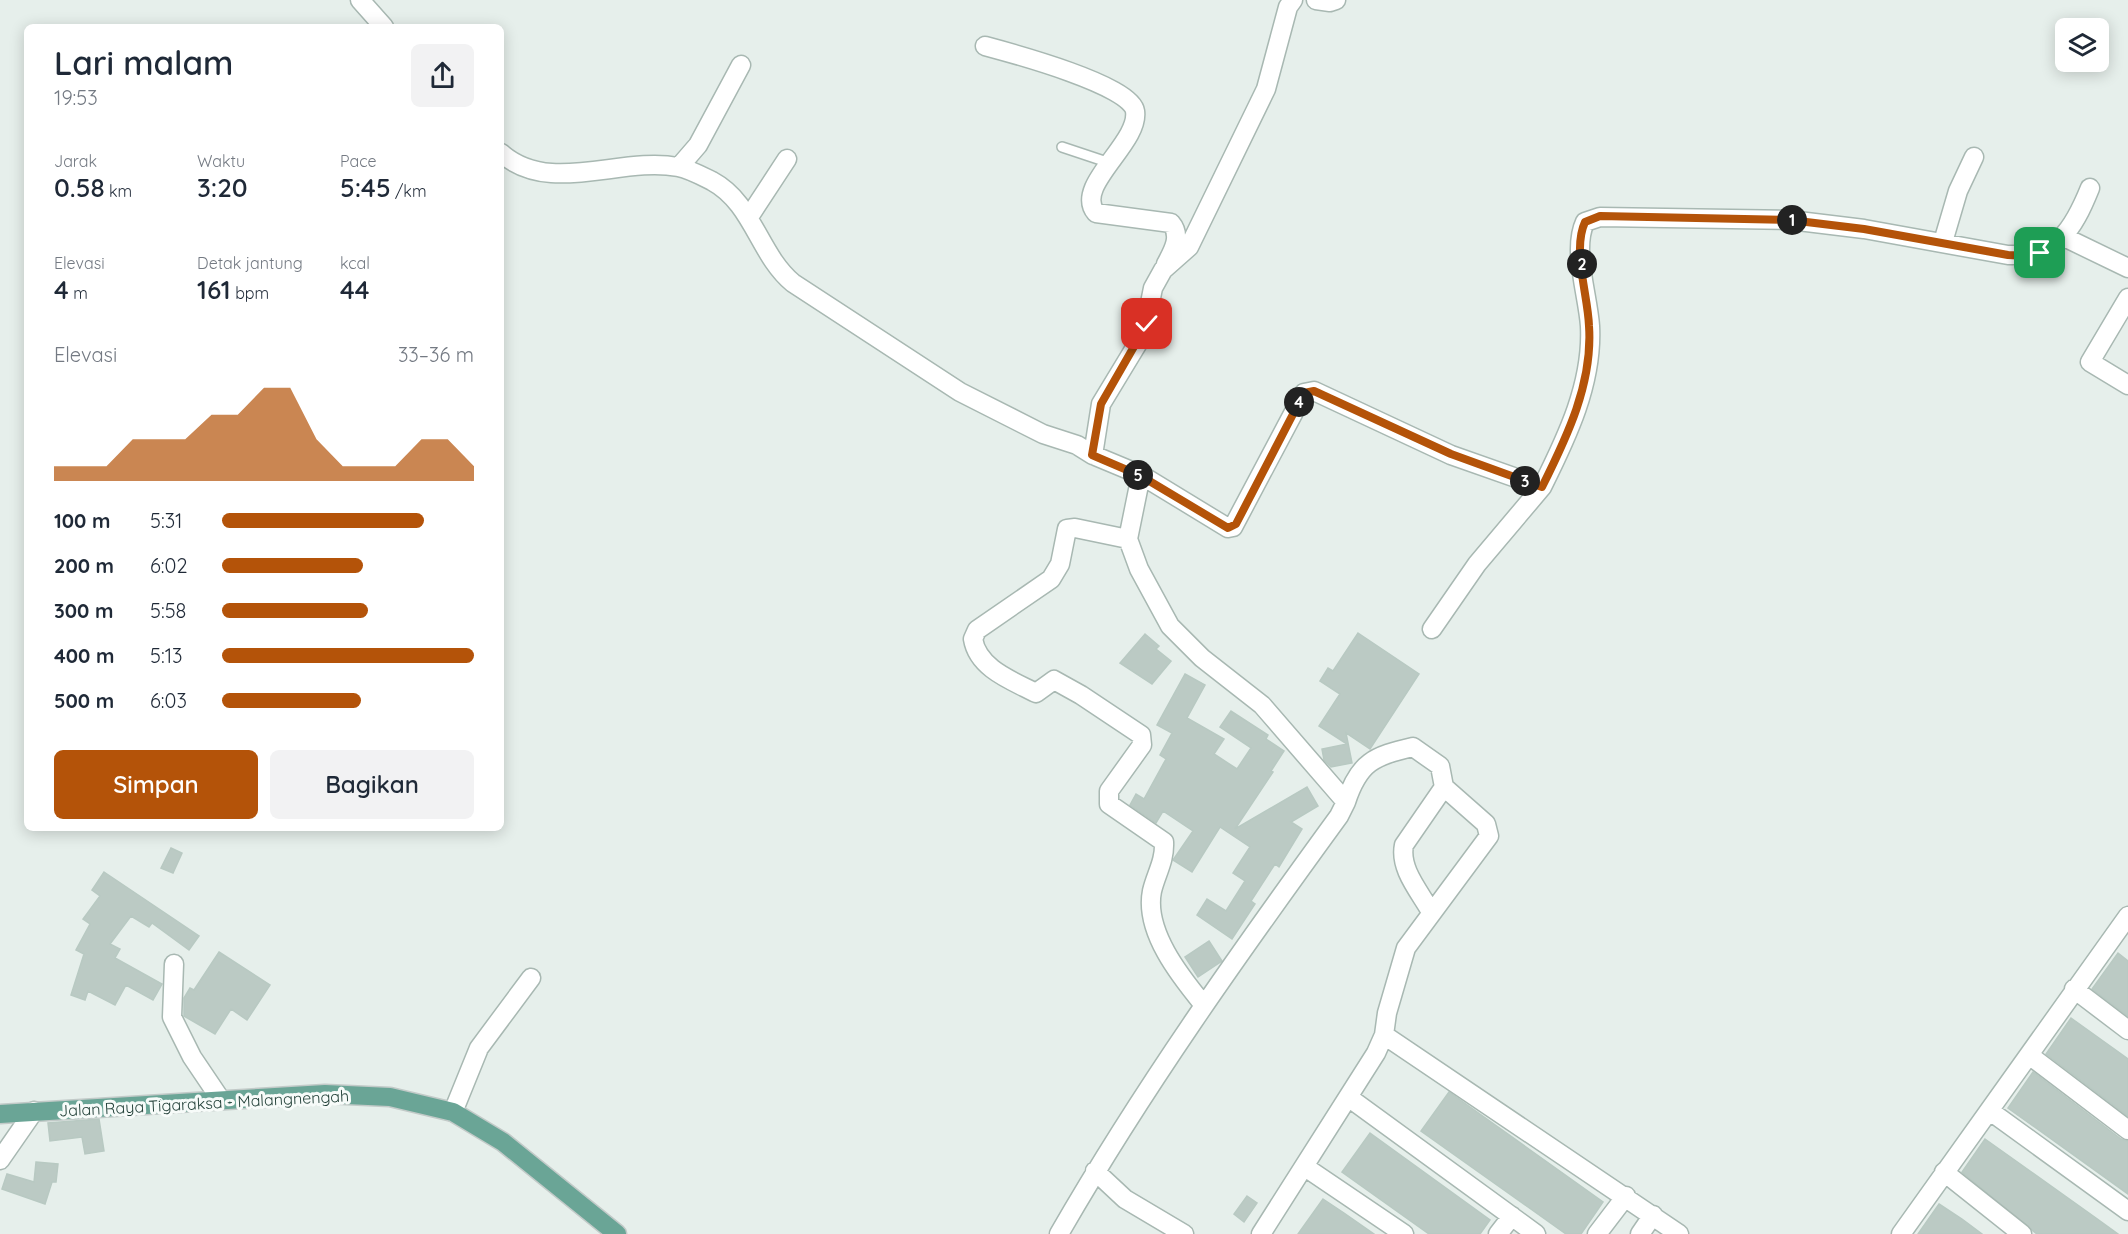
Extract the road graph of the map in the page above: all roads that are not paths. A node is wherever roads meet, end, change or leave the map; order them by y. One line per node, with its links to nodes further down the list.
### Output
1 (360, 0): 5 (street)
2 (1293, 0): 19 (street)
3 (1316, 0): 4 (street)
4 (1336, 0)
5 (381, 24)
6 (986, 46): 12 (street)
7 (741, 65): 13 (street)
8 (1062, 147): 12 (lane)
9 (504, 155): 13 (street)
10 (1974, 157): 17 (street)
11 (787, 159): 15 (street)
12 (1110, 163): 19 (street)
13 (679, 167): 15 (street)
14 (2090, 188): 16 (street)
15 (749, 217): 22 (street)
16 (2064, 237): 17 (street); 18 (street)
17 (1943, 242): 24 (street)
18 (2128, 268)
19 (1163, 270): 22 (street)
20 (2128, 298): 21 (street)
21 (2128, 385)
22 (1092, 455): 23 (street)
23 (1141, 476): 24 (street); 25 (street)
24 (1542, 487): 26 (street)
25 (1128, 539): 28 (street); 34 (street)
26 (1432, 629)
27 (1444, 787): 28 (street); 29 (street); 29 (street)
28 (1346, 802): 34 (street)
29 (1431, 912): 36 (street)
30 (2126, 925): 33 (street)
31 (174, 964): 39 (street)
32 (531, 978): 42 (street)
33 (2074, 989): 35 (street); 37 (street)
34 (1203, 1004): 47 (street)
35 (2128, 1030)
36 (1384, 1035): 38 (street); 49 (street)
37 (2029, 1055): 41 (street); 44 (street)
38 (1347, 1097): 46 (street); 52 (street)
39 (221, 1100): 40 (main road, Jalan Raya Tigaraksa - Malangnengah); 42 (main road, Jalan Raya Tigaraksa - Malangnengah)
40 (34, 1111): 43 (main road, Jalan Raya Tigaraksa - Malangnengah); 45 (street)
41 (1989, 1111): 48 (street); 50 (street)
42 (453, 1112): 54 (main road, Jalan Raya Tigaraksa - Malangnengah)
43 (0, 1114)
44 (2128, 1130)
45 (0, 1160)
46 (1305, 1167): 53 (street); 57 (street)
47 (1095, 1171): 55 (street); 56 (street)
48 (1944, 1172): 63 (street); 64 (street)
49 (1626, 1196): 51 (street); 60 (street)
50 (2128, 1211)
51 (1653, 1215): 61 (street); 62 (street)
52 (1512, 1216): 58 (street); 59 (street)
53 (1263, 1233)
54 (617, 1234)
55 (1059, 1234)
56 (1184, 1234)
57 (1404, 1234)
58 (1498, 1234)
59 (1536, 1234)
60 (1597, 1234)
61 (1640, 1234)
62 (1679, 1234)
63 (1901, 1234)
64 (2022, 1234)

